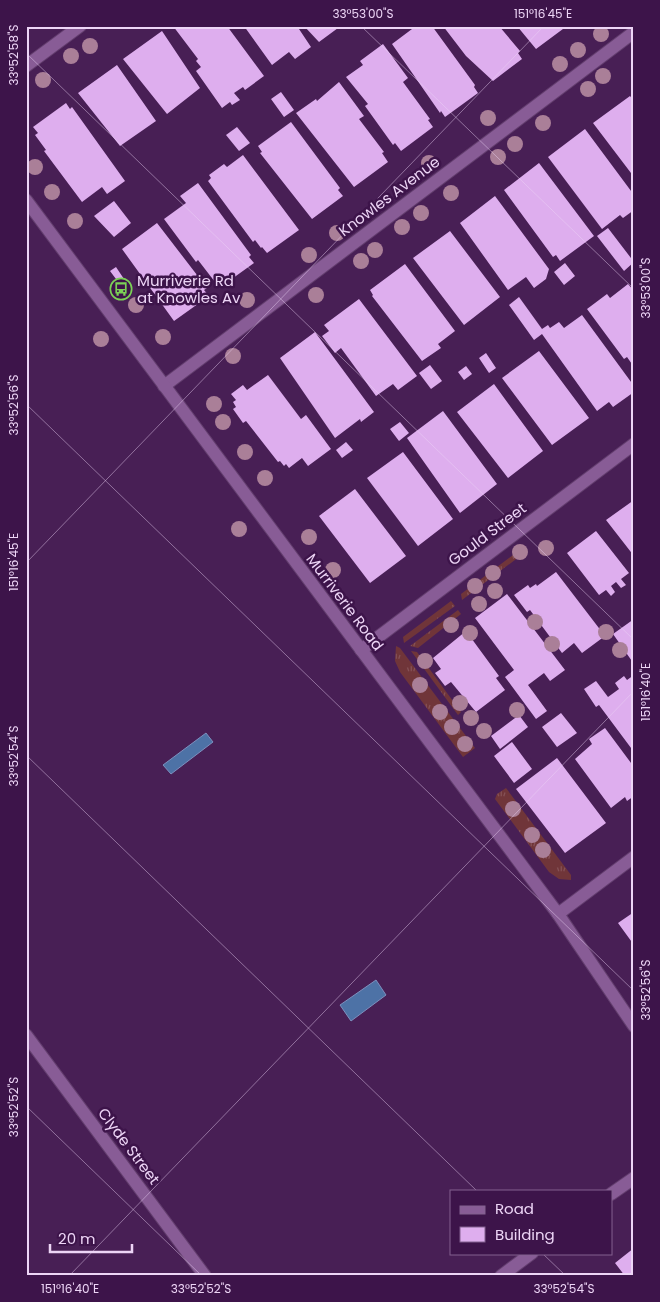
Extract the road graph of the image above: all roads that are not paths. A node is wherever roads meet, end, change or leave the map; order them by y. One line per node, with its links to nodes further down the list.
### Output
1 (80, 26): 3 (street)
2 (634, 32): 5 (street, Knowles Avenue)
3 (26, 66)
4 (26, 200): 5 (street, Murriverie Road)
5 (164, 386): 7 (street, Murriverie Road)
6 (634, 444): 7 (street, Gould Street)
7 (361, 650): 9 (street, Murriverie Road)
8 (634, 857): 9 (street)
9 (558, 914): 10 (street, Murriverie Road)
10 (634, 1026)
11 (26, 1035): 15 (street, Clyde Street)
12 (634, 1178): 13 (street)
13 (612, 1193)
14 (531, 1254): 16 (street)
15 (205, 1276)
16 (501, 1276)

